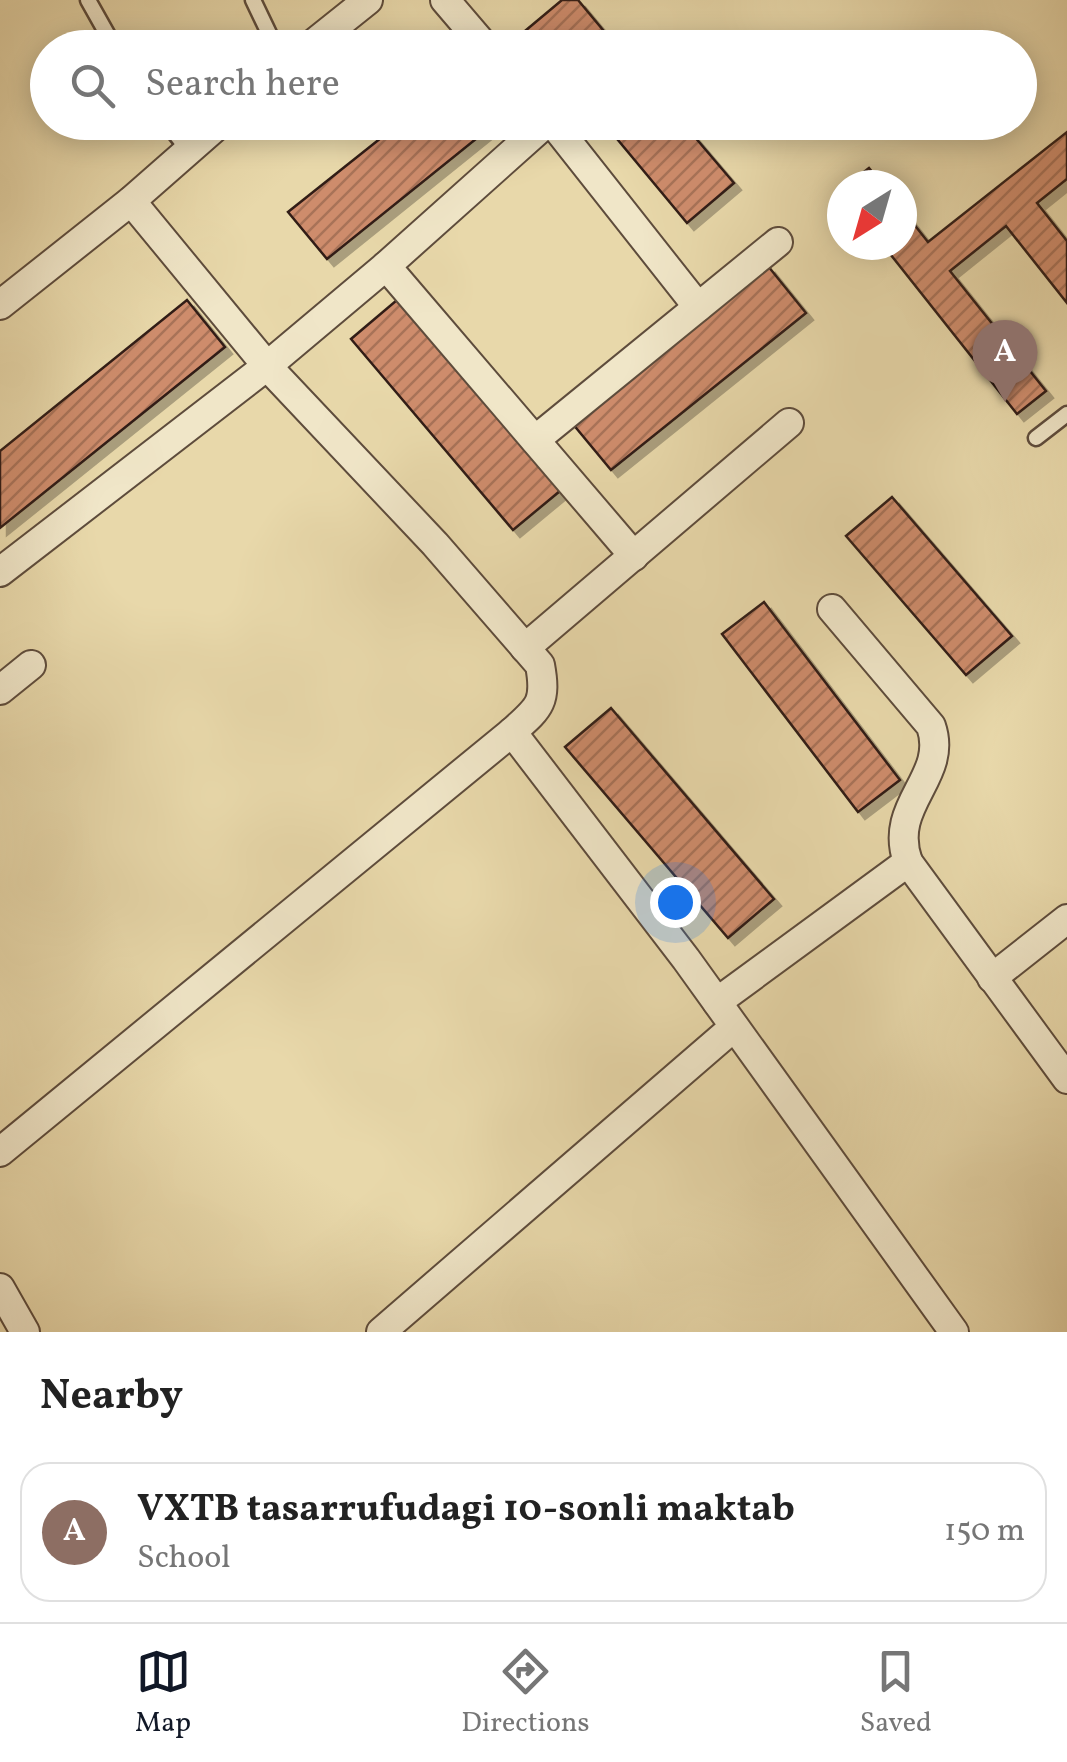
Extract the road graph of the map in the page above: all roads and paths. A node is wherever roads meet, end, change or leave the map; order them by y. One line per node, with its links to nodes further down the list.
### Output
1 (88, 0): 5 (lane)
2 (252, 0): 6 (lane)
3 (368, 0): 7 (street)
4 (444, 0): 8 (street)
5 (105, 30)
6 (267, 30)
7 (330, 30)
8 (470, 30)
9 (180, 140): 13 (lane)
10 (201, 140): 13 (street)
11 (529, 140): 16 (street)
12 (563, 140): 18 (street)
13 (189, 151): 14 (street)
14 (131, 201): 17 (street); 19 (street)
15 (778, 242): 18 (street)
16 (386, 266): 19 (street); 23 (street)
17 (0, 305)
18 (698, 307): 23 (street)
19 (267, 366): 25 (street); 27 (street)
20 (1067, 414): 22 (lane)
21 (789, 423): 24 (street)
22 (1036, 438)
23 (535, 440): 24 (street)
24 (634, 556): 27 (street)
25 (0, 572)
26 (832, 609): 31 (street)
27 (525, 648): 30 (street)
28 (31, 665): 29 (street)
29 (0, 690)
30 (512, 732): 34 (street); 37 (street)
31 (908, 862): 33 (street); 34 (street)
32 (1067, 919): 33 (street)
33 (992, 978): 36 (street)
34 (717, 1002): 35 (street)
35 (734, 1027): 38 (street); 39 (street)
36 (1067, 1079)
37 (0, 1152)
38 (381, 1332)
39 (954, 1332)

